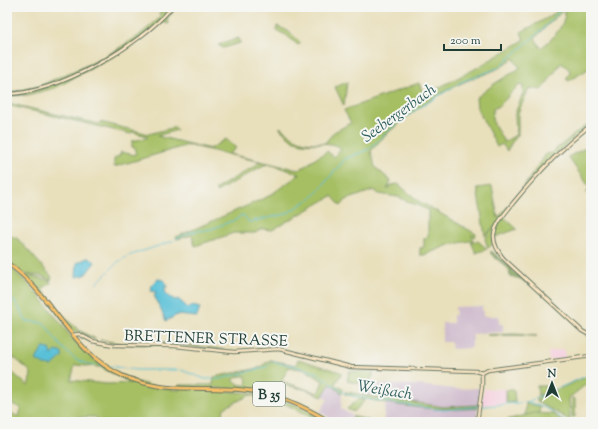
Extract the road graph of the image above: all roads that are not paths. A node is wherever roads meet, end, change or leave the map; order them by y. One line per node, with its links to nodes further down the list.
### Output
1 (172, 7): 2 (street)
2 (7, 94)
3 (591, 125): 6 (street)
4 (7, 263): 5 (main road, B 35)
5 (72, 335): 7 (street, BRETTENER STRASSE); 8 (main road, B 35)
6 (591, 336)
7 (86, 338): 8 (street); 10 (street, BRETTENER STRASSE)
8 (80, 344): 11 (main road, B 35)
9 (591, 356): 10 (street, BRETTENER STRASSE)
10 (482, 373): 12 (street)
11 (330, 422)
12 (477, 422)

